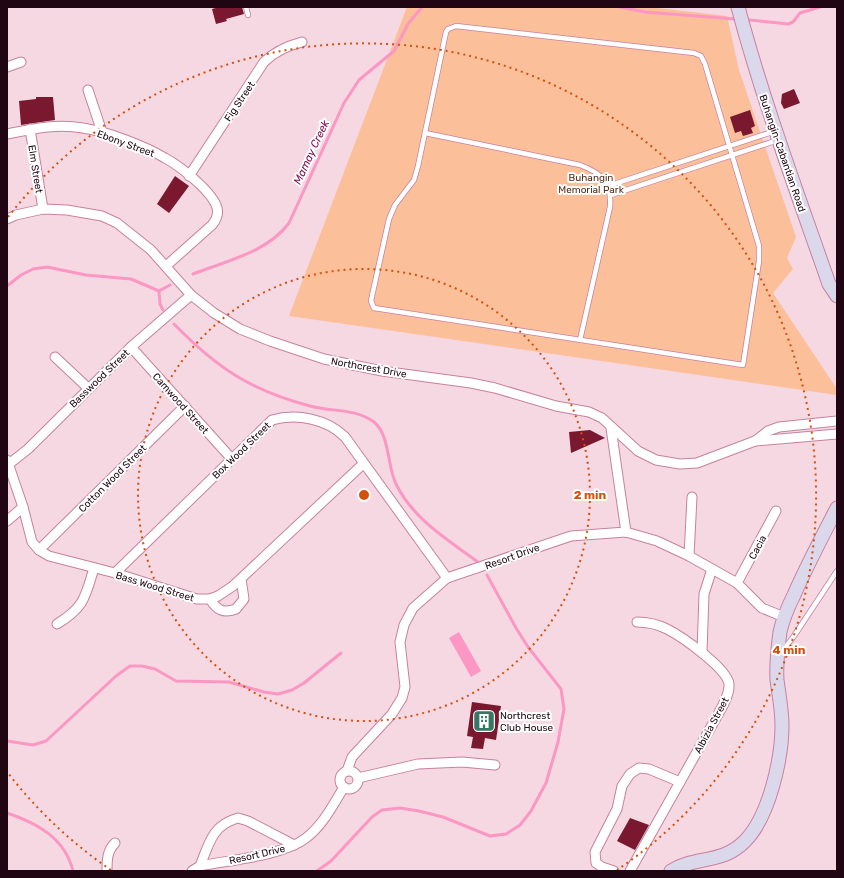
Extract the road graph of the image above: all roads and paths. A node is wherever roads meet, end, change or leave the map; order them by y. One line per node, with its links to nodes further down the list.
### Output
1 (246, 7): 3 (lane)
2 (738, 7): 12 (street, Buhangin-Cabantian Road)
3 (248, 15)
4 (302, 42): 18 (street, Fig Street)
5 (21, 62): 6 (street)
6 (7, 67)
7 (88, 90): 9 (street)
8 (30, 129): 9 (street, Ebony Street); 11 (street, Ebony Street); 22 (street, Elm Street)
9 (102, 132): 18 (street, Ebony Street)
10 (424, 133): 13 (lane); 20 (lane); 27 (lane)
11 (7, 134)
12 (776, 136): 13 (lane); 14 (lane); 26 (street, Buhangin-Cabantian Road)
13 (729, 146): 14 (lane); 15 (lane)
14 (732, 155): 16 (lane); 27 (lane)
15 (687, 160): 16 (lane); 17 (lane)
16 (690, 169): 19 (lane)
17 (650, 172): 19 (lane); 20 (lane)
18 (189, 176): 24 (street, Ebony Street)
19 (653, 181): 21 (lane)
20 (608, 186): 21 (lane)
21 (611, 195): 27 (lane)
22 (43, 209): 23 (street, Northcrest Drive); 24 (street, Northcrest Drive)
23 (7, 220)
24 (166, 266): 25 (street, Northcrest Drive)
25 (191, 295): 28 (street, Basswood Street); 34 (street, Northcrest Drive)
26 (837, 296)
27 (580, 340)
28 (131, 347): 30 (street, Basswood Street); 31 (street, Camwood Street)
29 (55, 357): 30 (street)
30 (88, 388): 39 (street, Basswood Street)
31 (184, 406): 38 (street, Camwood Street); 47 (street, Cotton Wood Street)
32 (837, 421): 33 (street, Northcrest Drive)
33 (822, 424): 36 (street); 37 (street, Northcrest Drive)
34 (611, 428): 37 (street, Northcrest Drive); 46 (street)
35 (837, 434): 36 (street, Northcrest Drive)
36 (823, 435): 37 (street, Northcrest Drive)
37 (754, 441)
38 (231, 458): 40 (street, Box Wood Street); 52 (street, Box Wood Street)
39 (8, 462): 42 (street)
40 (363, 464): 53 (street, Box Wood Street); 54 (street)
41 (692, 497): 48 (street)
42 (23, 508): 45 (street); 47 (street)
43 (837, 508): 57 (street)
44 (776, 511): 55 (street, Cacia)
45 (7, 521)
46 (626, 532): 48 (street, Resort Drive); 53 (street, Resort Drive)
47 (38, 550): 49 (street, Bass Wood Street)
48 (689, 556): 50 (street, Resort Drive)
49 (94, 568): 52 (street, Bass Wood Street); 59 (street)
50 (712, 569): 55 (street, Resort Drive); 60 (street)
51 (837, 571): 61 (lane)
52 (115, 573): 56 (street, Bass Wood Street)
53 (447, 578): 63 (street, Resort Drive)
54 (241, 579): 56 (street); 56 (street)
55 (737, 582): 57 (street, Resort Drive)
56 (210, 599)
57 (784, 617): 61 (street)
58 (637, 622): 60 (street, Albizia Street)
59 (57, 624)
60 (702, 652): 65 (street, Albizia Street)
61 (778, 657): 74 (street)
62 (496, 764): 64 (street)
63 (347, 771): 64 (street); 66 (street)
64 (358, 778): 66 (street)
65 (680, 782): 72 (street); 73 (street, Albizia Street)
66 (344, 787): 68 (street, Resort Drive)
67 (115, 843): 70 (street)
68 (294, 845): 69 (street, Resort Drive); 69 (street)
69 (200, 866): 71 (street, Resort Drive)
70 (107, 871)
71 (192, 871)
72 (614, 871)
73 (630, 871)
74 (671, 871)

